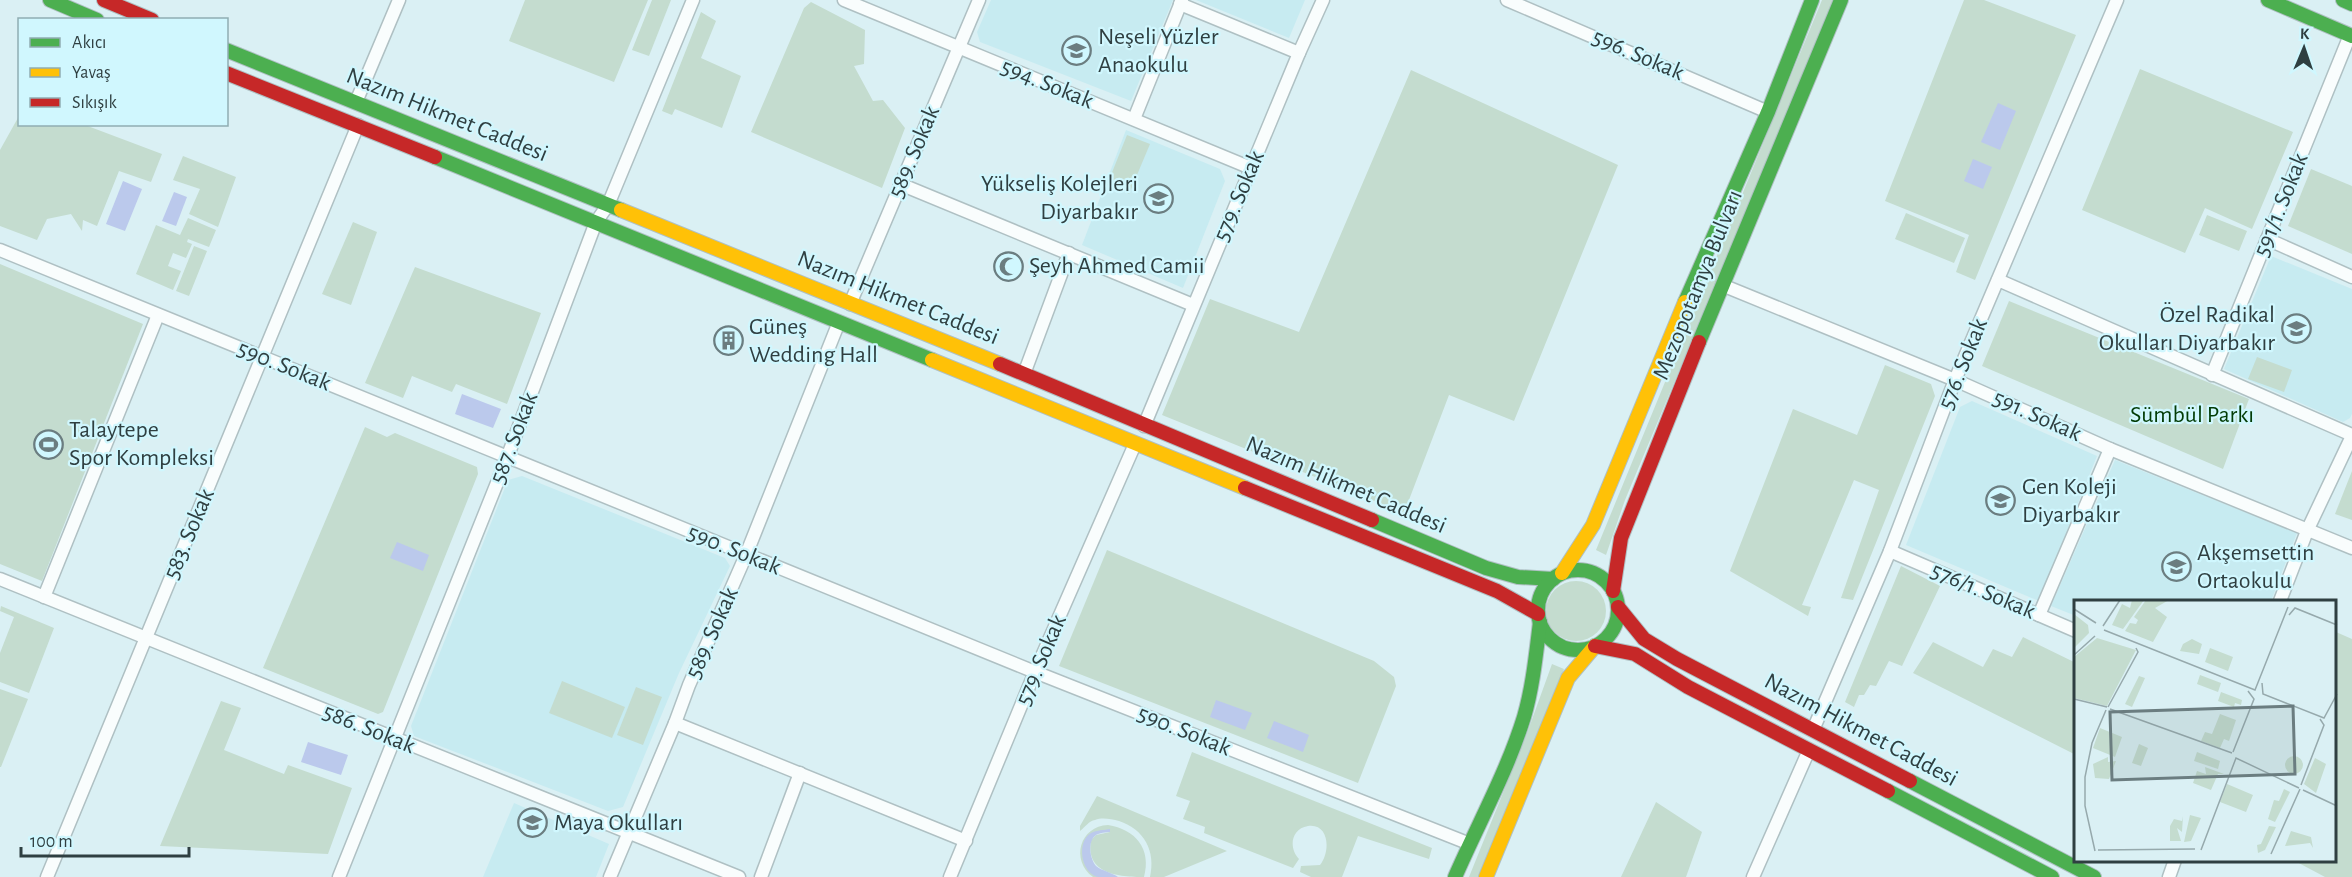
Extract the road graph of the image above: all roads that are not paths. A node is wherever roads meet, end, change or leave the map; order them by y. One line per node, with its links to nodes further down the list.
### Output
1 (50, 0): 16 (main road)
2 (104, 0): 17 (main road)
3 (399, 0): 23 (street)
4 (693, 0): 29 (street, 587. Sokak)
5 (844, 0): 19 (street, 594. Sokak)
6 (979, 0): 19 (street, 589. Sokak)
7 (1323, 0): 21 (street, 579. Sokak)
8 (1507, 0): 24 (street, 596. Sokak)
9 (1812, 0): 24 (main road, Mezopotamya Bulvarı)
10 (1841, 0): 36 (main road, Mezopotamya Bulvarı)
11 (2117, 0): 35 (street, 576. Sokak)
12 (2268, 0): 18 (main road)
13 (2343, 0): 15 (main road)
14 (1181, 2): 21 (street); 25 (street)
15 (2352, 4)
16 (92, 18)
17 (147, 18)
18 (2351, 36): 31 (street, 591/1. Sokak)
19 (959, 48): 25 (street, 594. Sokak); 28 (street, 589. Sokak)
20 (228, 51): 23 (main road, Nazım Hikmet Caddesi)
21 (1299, 53): 27 (street, 579. Sokak)
22 (228, 75): 26 (main road, Nazım Hikmet Caddesi)
23 (356, 102): 29 (main road, Nazım Hikmet Caddesi)
24 (1768, 112): 54 (main road, Mezopotamya Bulvarı)
25 (1134, 119): 27 (street, 594. Sokak)
26 (358, 125): 30 (main road, Nazım Hikmet Caddesi); 41 (street, 583. Sokak)
27 (1251, 168): 38 (street, 579. Sokak)
28 (900, 184): 33 (street); 37 (street, 589. Sokak)
29 (608, 205): 30 (street, 587. Sokak); 37 (main road, Nazım Hikmet Caddesi)
30 (596, 222): 40 (main road, Nazım Hikmet Caddesi); 49 (street, 587. Sokak)
31 (2267, 239): 34 (street); 43 (street, 591/1. Sokak)
32 (0, 250): 39 (street, 590. Sokak)
33 (1069, 253): 38 (street); 42 (street)
34 (2352, 277)
35 (1998, 280): 43 (street); 44 (street, 576. Sokak)
36 (1722, 285): 44 (street, 591. Sokak); 56 (main road, Mezopotamya Bulvarı)
37 (850, 304): 42 (main road, Nazım Hikmet Caddesi)
38 (1193, 305): 45 (street, 579. Sokak)
39 (158, 315): 41 (street, 590. Sokak); 57 (street)
40 (839, 322): 47 (main road, Nazım Hikmet Caddesi); 53 (street, 589. Sokak)
41 (263, 357): 49 (street, 590. Sokak); 63 (street, 583. Sokak)
42 (1024, 374): 45 (main road, Nazım Hikmet Caddesi)
43 (2212, 375): 46 (street)
44 (1955, 380): 48 (street, 591. Sokak); 52 (street, 576. Sokak)
45 (1144, 426): 54 (main road, Nazım Hikmet Caddesi)
46 (2352, 436): 50 (street)
47 (1135, 444): 61 (main road, Nazım Hikmet Caddesi); 65 (street, 579. Sokak)
48 (2110, 449): 50 (street, 591. Sokak); 60 (street)
49 (507, 458): 53 (street, 590. Sokak); 68 (street, 587. Sokak)
50 (2307, 531): 51 (street, 591. Sokak); 58 (street)
51 (2352, 548)
52 (1890, 551): 60 (street, 576/1. Sokak); 67 (street, 576. Sokak)
53 (746, 555): 65 (street, 590. Sokak); 66 (street, 589. Sokak)
54 (1558, 576): 56 (main road); 61 (main road)
55 (0, 579): 57 (street, 586. Sokak)
56 (1613, 591): 59 (main road)
57 (44, 597): 63 (street, 586. Sokak)
58 (2280, 600)
59 (1618, 607): 64 (main road); 67 (main road, Nazım Hikmet Caddesi)
60 (2039, 615): 62 (street, 576/1. Sokak)
61 (1539, 618): 64 (main road); 73 (main road)
62 (2074, 630)
63 (145, 638): 68 (street, 586. Sokak); 75 (street, 583. Sokak)
64 (1595, 646): 69 (main road, Nazım Hikmet Caddesi); 82 (main road)
65 (1035, 672): 72 (street, 579. Sokak); 73 (street, 590. Sokak)
66 (675, 723): 70 (street); 71 (street, 589. Sokak)
67 (1812, 730): 85 (main road, Nazım Hikmet Caddesi)
68 (395, 740): 71 (street, 586. Sokak); 76 (street, 587. Sokak)
69 (1809, 750): 83 (street); 84 (main road, Nazım Hikmet Caddesi)
70 (800, 773): 72 (street); 79 (street)
71 (627, 833): 77 (street, 589. Sokak); 78 (street, 586. Sokak)
72 (966, 841): 80 (street, 579. Sokak)
73 (1470, 844): 81 (main road)
74 (2175, 862): 86 (street)
75 (47, 877)
76 (339, 877)
77 (610, 877)
78 (739, 877)
79 (761, 877)
80 (950, 877)
81 (1455, 877)
82 (1486, 877)
83 (1753, 877)
84 (2050, 877)
85 (2094, 877)
86 (2169, 877)

